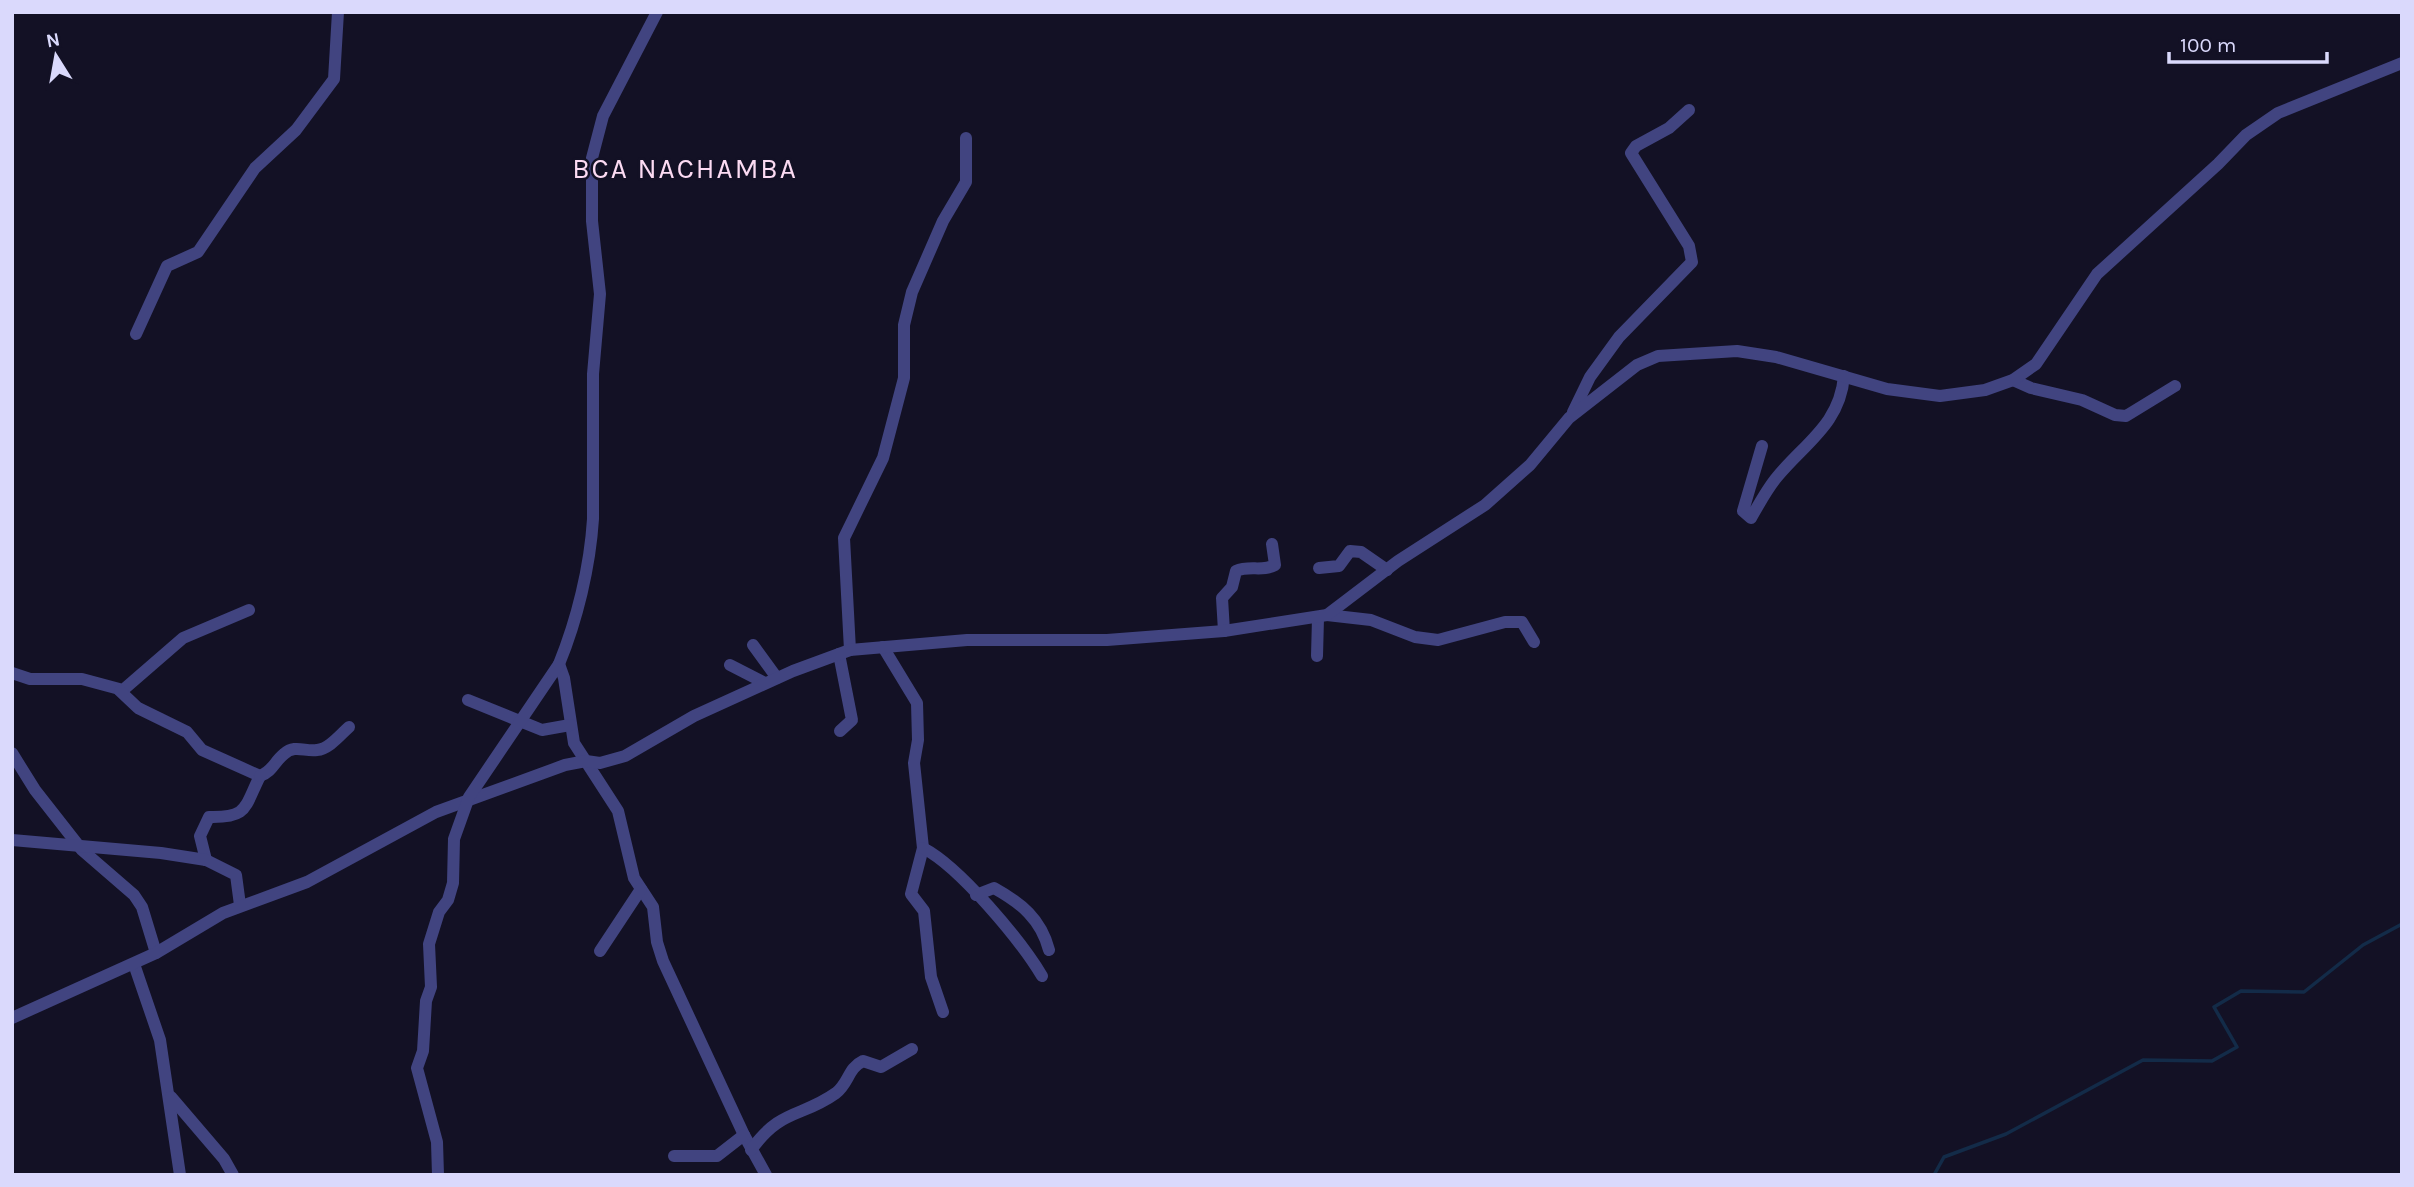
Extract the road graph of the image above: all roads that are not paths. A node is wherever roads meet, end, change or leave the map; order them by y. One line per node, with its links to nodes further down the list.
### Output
1 (338, 12): 6 (street)
2 (657, 12): 23 (street)
3 (2402, 63): 8 (street)
4 (1689, 110): 10 (street)
5 (966, 138): 21 (street)
6 (136, 334)
7 (1844, 376): 8 (street); 10 (street); 11 (street)
8 (2013, 380): 9 (street)
9 (2175, 386)
10 (1569, 418): 14 (street)
11 (1762, 446)
12 (1272, 544): 17 (street)
13 (1319, 568): 14 (street)
14 (1387, 570): 16 (street)
15 (249, 610): 27 (street)
16 (1322, 616): 17 (street); 18 (street); 22 (street)
17 (1224, 631): 20 (street)
18 (1534, 642)
19 (753, 645): 26 (street)
20 (883, 647): 21 (street); 39 (street)
21 (844, 652): 26 (street); 32 (street)
22 (1317, 656)
23 (559, 664): 29 (street); 30 (street)
24 (730, 665): 26 (street)
25 (12, 673): 27 (street)
26 (771, 681): 34 (street)
27 (120, 691): 35 (street)
28 (468, 700): 29 (street)
29 (519, 722): 30 (street); 36 (street)
30 (570, 725): 34 (street)
31 (348, 727): 35 (street)
32 (840, 731)
33 (12, 752): 38 (street)
34 (586, 761): 36 (street); 41 (street)
35 (260, 776): 40 (street)
36 (469, 797): 43 (street); 58 (street)
37 (12, 840): 38 (street)
38 (76, 844): 40 (street); 46 (street)
39 (923, 848): 42 (street); 49 (street)
40 (206, 860): 43 (street)
41 (641, 889): 45 (street); 53 (street)
42 (976, 895): 44 (street); 48 (street)
43 (240, 905): 46 (street)
44 (1049, 950)
45 (600, 951)
46 (156, 953): 47 (street)
47 (134, 964): 50 (street); 52 (street)
48 (1042, 976)
49 (943, 1012)
50 (12, 1018)
51 (912, 1049): 54 (street)
52 (171, 1097): 56 (street); 57 (street)
53 (744, 1135): 54 (street); 55 (street)
54 (751, 1150): 59 (street)
55 (674, 1156)
56 (180, 1175)
57 (233, 1175)
58 (438, 1175)
59 (766, 1175)

